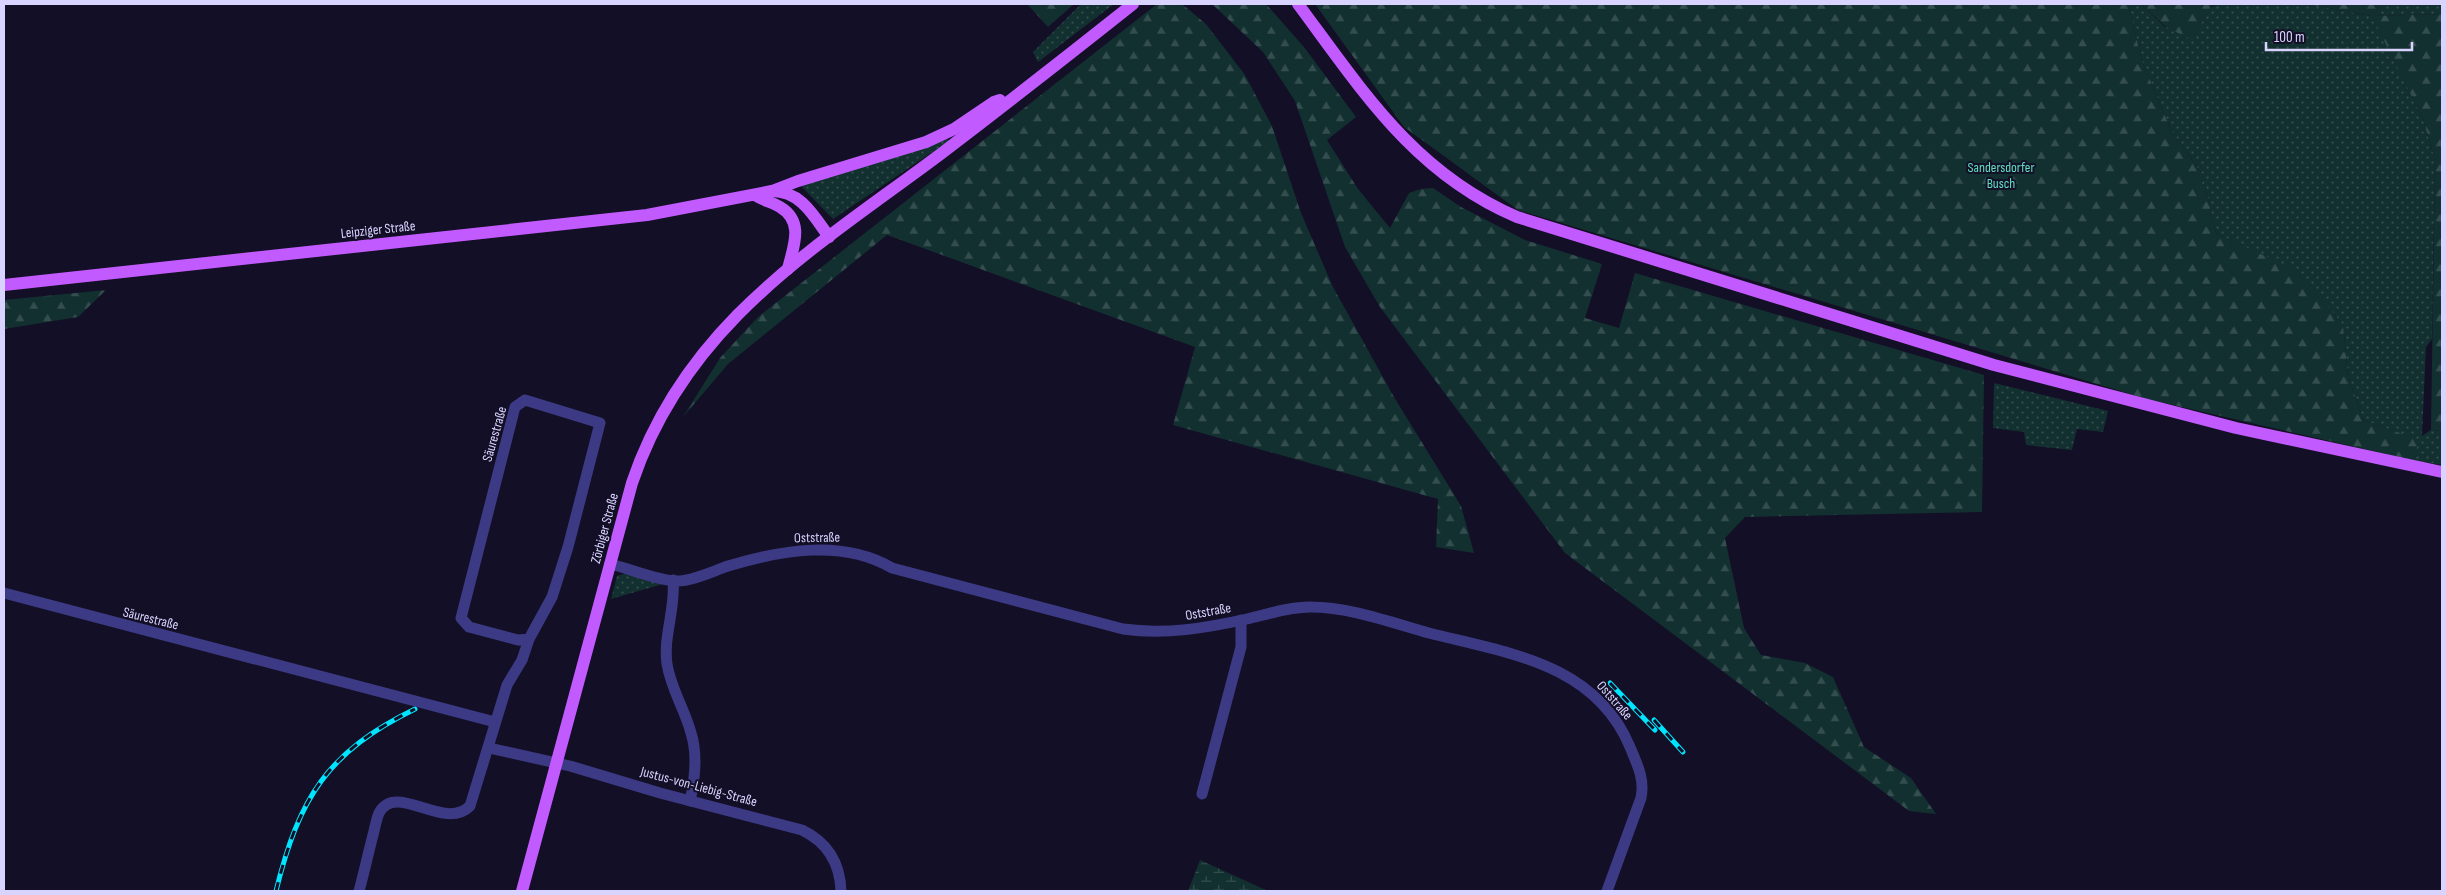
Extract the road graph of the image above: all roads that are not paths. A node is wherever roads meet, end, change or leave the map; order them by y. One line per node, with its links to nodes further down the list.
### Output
1 (1133, 4): 3 (main road, Zörbiger Straße)
2 (1298, 4): 9 (main road)
3 (1015, 96): 4 (main road, Leipziger Straße); 6 (main road, Zörbiger Straße)
4 (772, 191): 5 (main road, Leipziger Straße); 6 (main road)
5 (755, 195): 7 (main road); 8 (main road, Leipziger Straße)
6 (829, 237): 7 (main road, Zörbiger Straße)
7 (788, 269): 10 (main road, Zörbiger Straße)
8 (4, 285)
9 (2442, 472)
10 (610, 564): 11 (street, Oststraße); 17 (main road, Zörbiger Straße)
11 (673, 580): 13 (street, Oststraße); 19 (street)
12 (4, 594): 15 (street, Säurestraße)
13 (1241, 620): 18 (street); 23 (street, Oststraße)
14 (530, 639): 14 (street, Säurestraße); 15 (street, Säurestraße)
15 (495, 722): 16 (street, Säurestraße)
16 (489, 748): 17 (street); 20 (street, Säurestraße)
17 (556, 763): 19 (street, Justus-von-Liebig-Straße); 21 (main road, Zörbiger Straße)
18 (1202, 794)
19 (690, 801): 22 (street, Justus-von-Liebig-Straße)
20 (359, 891)
21 (522, 891)
22 (841, 891)
23 (1607, 891)

